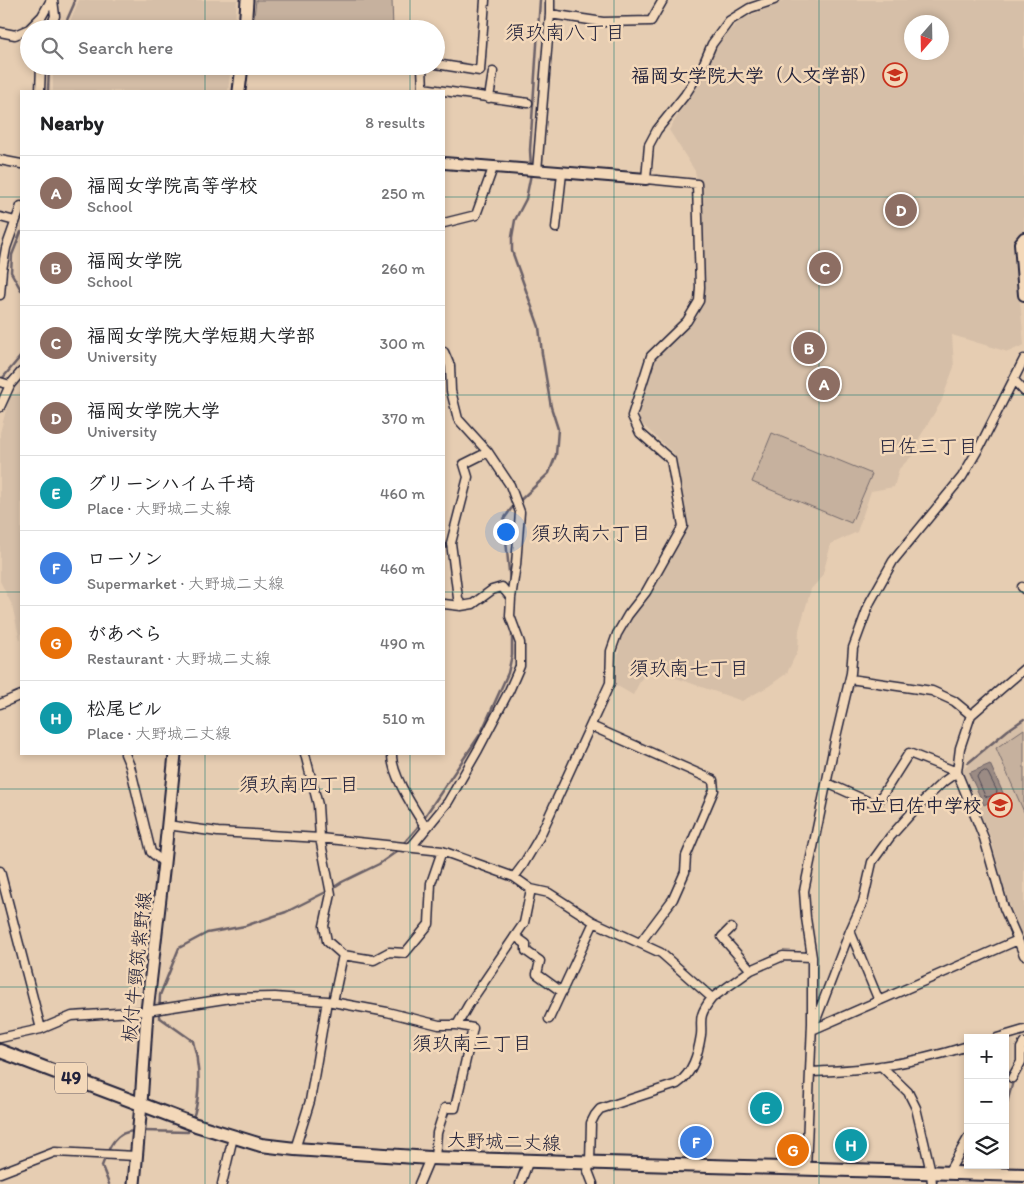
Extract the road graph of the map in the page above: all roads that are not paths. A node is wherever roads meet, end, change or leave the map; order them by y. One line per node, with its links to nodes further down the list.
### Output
1 (52, 0): 9 (street); 10 (street)
2 (248, 0): 11 (main road)
3 (485, 0): 14 (street)
4 (550, 0): 8 (street)
5 (664, 0): 8 (street)
6 (774, 0): 7 (street)
7 (752, 4): 31 (street)
8 (550, 14): 29 (street)
9 (38, 20)
10 (53, 20)
11 (246, 20)
12 (0, 32): 13 (street)
13 (20, 33)
14 (445, 65)
15 (493, 72): 23 (street)
16 (39, 75): 19 (street)
17 (241, 75): 20 (main road)
18 (422, 75): 21 (street)
19 (40, 90)
20 (239, 90)
21 (423, 90)
22 (445, 93): 23 (street)
23 (489, 98): 24 (street)
24 (528, 104)
25 (0, 160): 27 (street)
26 (445, 163): 28 (street)
27 (20, 164)
28 (493, 168): 29 (street); 35 (street)
29 (537, 171): 30 (street)
30 (562, 173): 31 (street); 36 (street)
31 (646, 179): 58 (street)
32 (20, 209): 34 (street)
33 (0, 217): 34 (street)
34 (15, 222): 38 (street)
35 (445, 223)
36 (556, 228)
37 (1024, 238): 40 (street)
38 (1, 270): 39 (street)
39 (0, 294)
40 (1024, 294)
41 (445, 354): 47 (street)
42 (1024, 359): 44 (street)
43 (20, 373): 45 (street)
44 (1014, 380): 46 (street); 54 (street)
45 (4, 383): 48 (street)
46 (1024, 390)
47 (447, 391): 49 (street)
48 (0, 407)
49 (488, 452): 50 (street); 52 (street)
50 (511, 598): 52 (street); 66 (street)
51 (445, 604): 52 (street)
52 (461, 606)
53 (1024, 669): 57 (street)
54 (850, 679): 57 (street); 64 (street)
55 (20, 695): 56 (street)
56 (0, 704)
57 (971, 715): 63 (street)
58 (591, 726): 72 (street); 79 (street)
59 (125, 755): 70 (street)
60 (174, 755): 65 (main road, 板付牛頸筑紫野線)
61 (305, 755): 67 (street)
62 (392, 755): 66 (street)
63 (957, 772): 64 (street); 76 (street); 78 (street)
64 (827, 783): 82 (street)
65 (168, 825): 67 (street); 70 (main road, 板付牛頸筑紫野線)
66 (426, 828): 68 (street)
67 (320, 838): 68 (street); 80 (street)
68 (411, 847): 69 (street)
69 (442, 851): 72 (street); 80 (street)
70 (164, 863): 88 (main road, 板付牛頸筑紫野線)
71 (0, 871): 91 (street)
72 (514, 877): 73 (street)
73 (532, 888): 74 (street); 77 (street)
74 (594, 922): 79 (street); 84 (street)
75 (731, 928): 83 (street)
76 (850, 931): 86 (street); 92 (street)
77 (516, 936): 84 (street); 90 (street)
78 (1018, 940): 81 (street); 86 (street)
79 (640, 943): 85 (street)
80 (342, 955): 87 (street)
81 (1024, 955)
82 (812, 957): 83 (street); 92 (street)
83 (751, 970): 85 (street)
84 (562, 992): 89 (street)
85 (712, 998): 109 (street)
86 (878, 1001): 92 (street)
87 (330, 1002): 88 (street); 90 (street); 105 (street)
88 (147, 1011): 91 (street); 102 (main road, 板付牛頸筑紫野線)
89 (549, 1019)
90 (456, 1025): 107 (street)
91 (41, 1029): 95 (street)
92 (812, 1030): 100 (street)
93 (1024, 1030): 94 (street)
94 (1009, 1034)
95 (0, 1038)
96 (1024, 1043): 101 (street)
97 (964, 1047): 99 (street)
98 (0, 1051): 102 (main road, 大野城二丈線 / 49)
99 (881, 1066): 100 (street); 114 (street)
100 (811, 1072): 110 (street)
101 (1012, 1078)
102 (141, 1104): 103 (main road, 大野城二丈線 / 49); 106 (main road, 板付牛頸筑紫野線)
103 (233, 1137): 105 (main road, 大野城二丈線 / 49); 116 (street)
104 (964, 1145): 112 (street)
105 (295, 1149): 107 (main road, 大野城二丈線 / 49)
106 (136, 1156): 111 (street); 115 (main road, 板付牛頸筑紫野線)
107 (433, 1158): 108 (main road, 大野城二丈線 / 49); 117 (street)
108 (529, 1160): 109 (main road, 大野城二丈線 / 49); 118 (street)
109 (590, 1162): 110 (main road, 大野城二丈線 / 49); 119 (street)
110 (806, 1169): 114 (main road, 大野城二丈線 / 49)
111 (0, 1173)
112 (948, 1173): 113 (main road, 大野城二丈線 / 49); 114 (main road, 大野城二丈線 / 49)
113 (1024, 1175)
114 (932, 1178)
115 (134, 1184)
116 (222, 1184)
117 (418, 1184)
118 (520, 1184)
119 (593, 1184)

